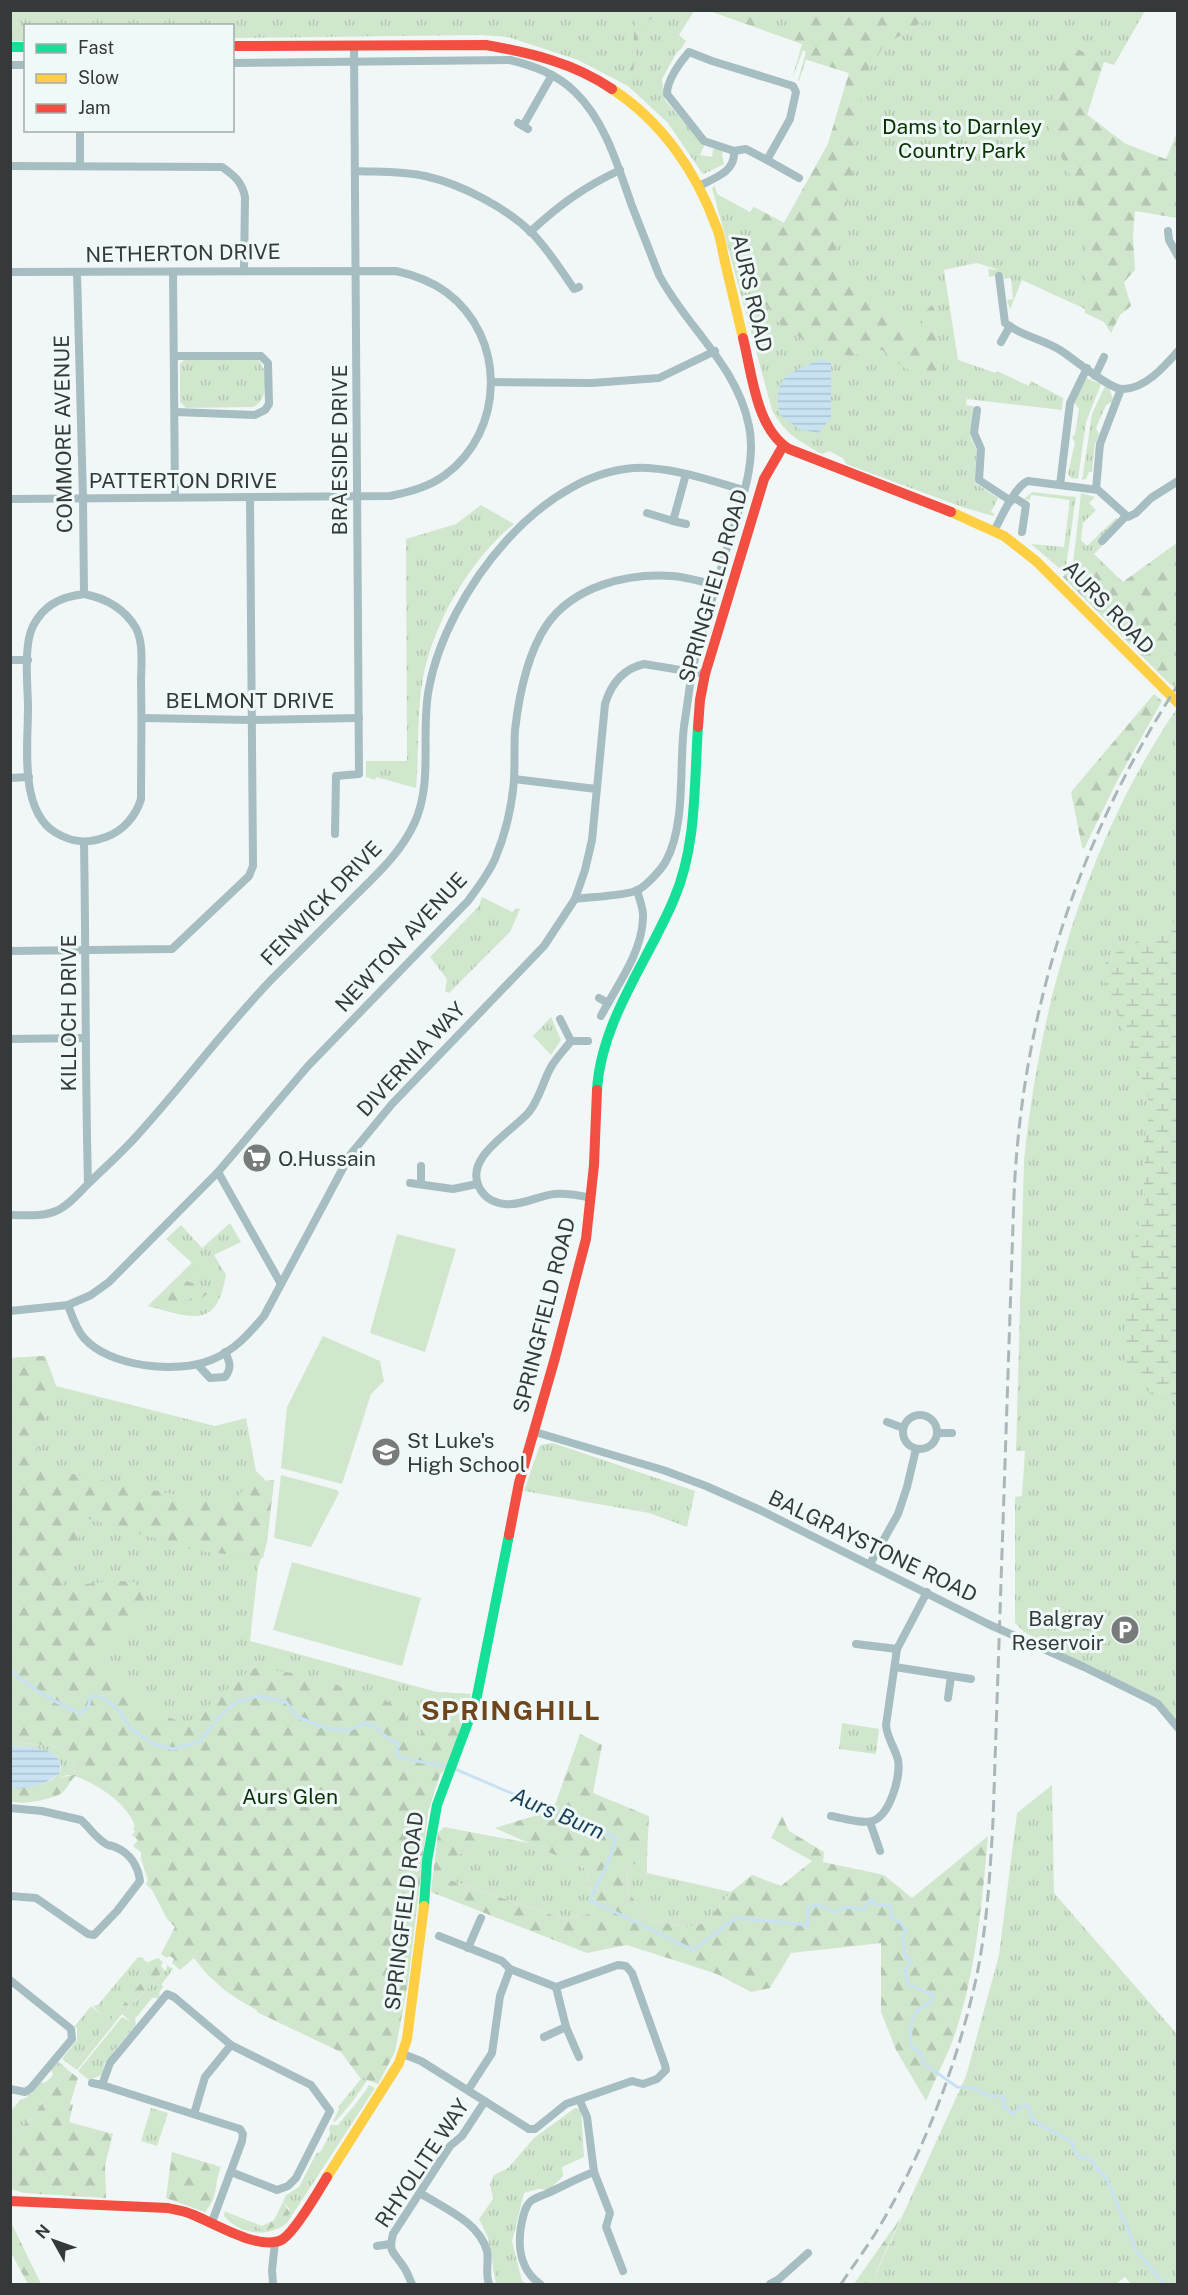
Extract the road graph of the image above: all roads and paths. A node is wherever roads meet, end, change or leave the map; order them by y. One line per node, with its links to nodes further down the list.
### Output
1 (354, 45): 2 (street, AURS ROAD); 3 (street, BRAESIDE DRIVE); 15 (street, AURS ROAD)
2 (234, 46)
3 (354, 62): 4 (street); 5 (street); 13 (street, BRAESIDE DRIVE)
4 (234, 63)
5 (552, 75): 6 (street); 12 (street)
6 (523, 126)
7 (80, 132): 11 (street)
8 (734, 152): 9 (street); 9 (street); 15 (street)
9 (767, 160): 14 (street)
10 (10, 166): 11 (street)
11 (80, 166): 19 (street)
12 (620, 170): 17 (street); 28 (street)
13 (356, 171): 17 (street); 20 (street, BRAESIDE DRIVE)
14 (799, 178)
15 (699, 186): 38 (street, AURS ROAD)
16 (1168, 231): 18 (street)
17 (531, 232): 25 (street)
18 (1178, 256)
19 (244, 270): 20 (street, NETHERTON DRIVE); 23 (street, NETHERTON DRIVE)
20 (357, 270): 34 (street, NETHERTON DRIVE); 46 (street, BRAESIDE DRIVE)
21 (10, 272): 22 (street, NETHERTON DRIVE)
22 (77, 272): 23 (street, NETHERTON DRIVE); 47 (street, COMMORE AVENUE)
23 (173, 272): 30 (street)
24 (999, 276): 26 (street)
25 (579, 287)
26 (1010, 326): 27 (street); 32 (street)
27 (1001, 342)
28 (715, 351): 34 (street); 43 (street)
29 (1178, 351): 35 (street)
30 (174, 356): 37 (street); 37 (street)
31 (1104, 357): 33 (street)
32 (1087, 368): 33 (street); 41 (street)
33 (1095, 376): 35 (street)
34 (492, 382): 46 (street, PATTERTON DRIVE)
35 (1121, 389): 42 (street)
36 (977, 410): 49 (street)
37 (175, 412): 44 (street)
38 (783, 446): 54 (street, AURS ROAD); 62 (street, SPRINGFIELD ROAD)
39 (686, 474): 43 (street, FENWICK DRIVE); 52 (street); 87 (street, FENWICK DRIVE)
40 (1178, 481): 51 (street)
41 (1060, 485): 42 (street); 49 (street)
42 (1096, 489): 51 (street)
43 (743, 490): 57 (street)
44 (175, 496): 45 (street, PATTERTON DRIVE); 47 (street, PATTERTON DRIVE)
45 (250, 497): 46 (street, PATTERTON DRIVE); 66 (street)
46 (357, 497): 65 (street, BRAESIDE DRIVE)
47 (83, 498): 48 (street, PATTERTON DRIVE); 58 (street, COMMORE AVENUE)
48 (10, 499)
49 (1012, 499): 54 (street); 55 (street)
50 (647, 513): 52 (street)
51 (1126, 516): 56 (street)
52 (673, 521): 53 (street)
53 (686, 524)
54 (994, 531): 63 (street, AURS ROAD)
55 (1022, 532)
56 (1102, 541)
57 (717, 585): 61 (street); 69 (street, NEWTON AVENUE)
58 (84, 594): 60 (street); 64 (street)
59 (10, 660): 60 (street)
60 (28, 660): 67 (street)
61 (693, 671): 62 (street, DIVERNIA WAY); 70 (street, DIVERNIA WAY); 73 (street)
62 (705, 674): 91 (street, SPRINGFIELD ROAD)
63 (1178, 703)
64 (142, 718): 66 (street, BELMONT DRIVE); 72 (street)
65 (359, 718): 66 (street, BELMONT DRIVE); 71 (street, BRAESIDE DRIVE)
66 (250, 720): 75 (street)
67 (28, 777): 68 (street); 72 (street)
68 (10, 778)
69 (514, 779): 70 (street); 86 (street, NEWTON AVENUE)
70 (596, 789): 74 (street, DIVERNIA WAY)
71 (335, 834)
72 (84, 843): 75 (street, KILLOCH DRIVE)
73 (637, 890): 74 (street); 78 (street)
74 (575, 899): 93 (street, DIVERNIA WAY)
75 (86, 949): 76 (street); 81 (street, KILLOCH DRIVE)
76 (10, 951)
77 (598, 998): 78 (street)
78 (608, 1003): 79 (street)
79 (601, 1016)
80 (560, 1019): 83 (street)
81 (85, 1038): 82 (street); 87 (street, KILLOCH DRIVE)
82 (10, 1039)
83 (571, 1041): 84 (street); 90 (street)
84 (588, 1041)
85 (421, 1166): 89 (street)
86 (218, 1172): 93 (street); 94 (street, NEWTON AVENUE)
87 (88, 1183): 92 (street, FENWICK DRIVE)
88 (410, 1183): 89 (street)
89 (421, 1184): 90 (street)
90 (477, 1184): 91 (street)
91 (591, 1198): 100 (street, SPRINGFIELD ROAD)
92 (10, 1215)
93 (281, 1284): 96 (street, DIVERNIA WAY)
94 (68, 1305): 95 (street, NEWTON AVENUE); 97 (street, DIVERNIA WAY)
95 (10, 1311)
96 (225, 1353): 97 (street, DIVERNIA WAY); 97 (street)
97 (198, 1365)
98 (887, 1422): 99 (street)
99 (903, 1428): 101 (street); 103 (street)
100 (535, 1432): 104 (street, BALGRAYSTONE ROAD); 127 (street, SPRINGFIELD ROAD)
101 (937, 1432): 102 (street); 103 (street)
102 (952, 1433)
103 (916, 1449): 104 (street)
104 (870, 1564): 105 (street, BALGRAYSTONE ROAD)
105 (927, 1592): 107 (street); 112 (street, BALGRAYSTONE ROAD)
106 (856, 1644): 107 (street)
107 (897, 1649): 108 (street)
108 (895, 1667): 109 (street); 115 (street)
109 (951, 1676): 110 (street); 111 (street)
110 (971, 1679)
111 (948, 1698)
112 (1178, 1728)
113 (10, 1808): 117 (street)
114 (831, 1816): 115 (street)
115 (870, 1822): 116 (street)
116 (880, 1851)
117 (10, 1896)
118 (481, 1918): 120 (street)
119 (439, 1936): 120 (street)
120 (468, 1948): 121 (street)
121 (510, 1969): 123 (street); 132 (street)
122 (10, 1980): 131 (street)
123 (556, 1987): 124 (street); 134 (street)
124 (566, 2027): 125 (street); 128 (street)
125 (544, 2037)
126 (231, 2045): 130 (street); 135 (street); 136 (street)
127 (403, 2054): 132 (street); 141 (street, SPRINGFIELD ROAD)
128 (579, 2057)
129 (92, 2083): 130 (street)
130 (102, 2085): 135 (street)
131 (10, 2089)
132 (468, 2091): 133 (street)
133 (485, 2101): 134 (street); 138 (street, RHYOLITE WAY)
134 (580, 2101): 137 (street)
135 (194, 2114): 136 (street)
136 (231, 2172): 140 (street)
137 (594, 2172): 145 (street); 149 (street)
138 (420, 2193): 142 (street, RHYOLITE WAY); 148 (street)
139 (10, 2202): 140 (street)
140 (212, 2222): 141 (street)
141 (275, 2242): 146 (street)
142 (390, 2244): 143 (street, RHYOLITE WAY); 147 (street, RHYOLITE WAY)
143 (377, 2246)
144 (808, 2253): 150 (street)
145 (622, 2271)
146 (272, 2284)
147 (412, 2284)
148 (489, 2284)
149 (540, 2284)
150 (770, 2284)

